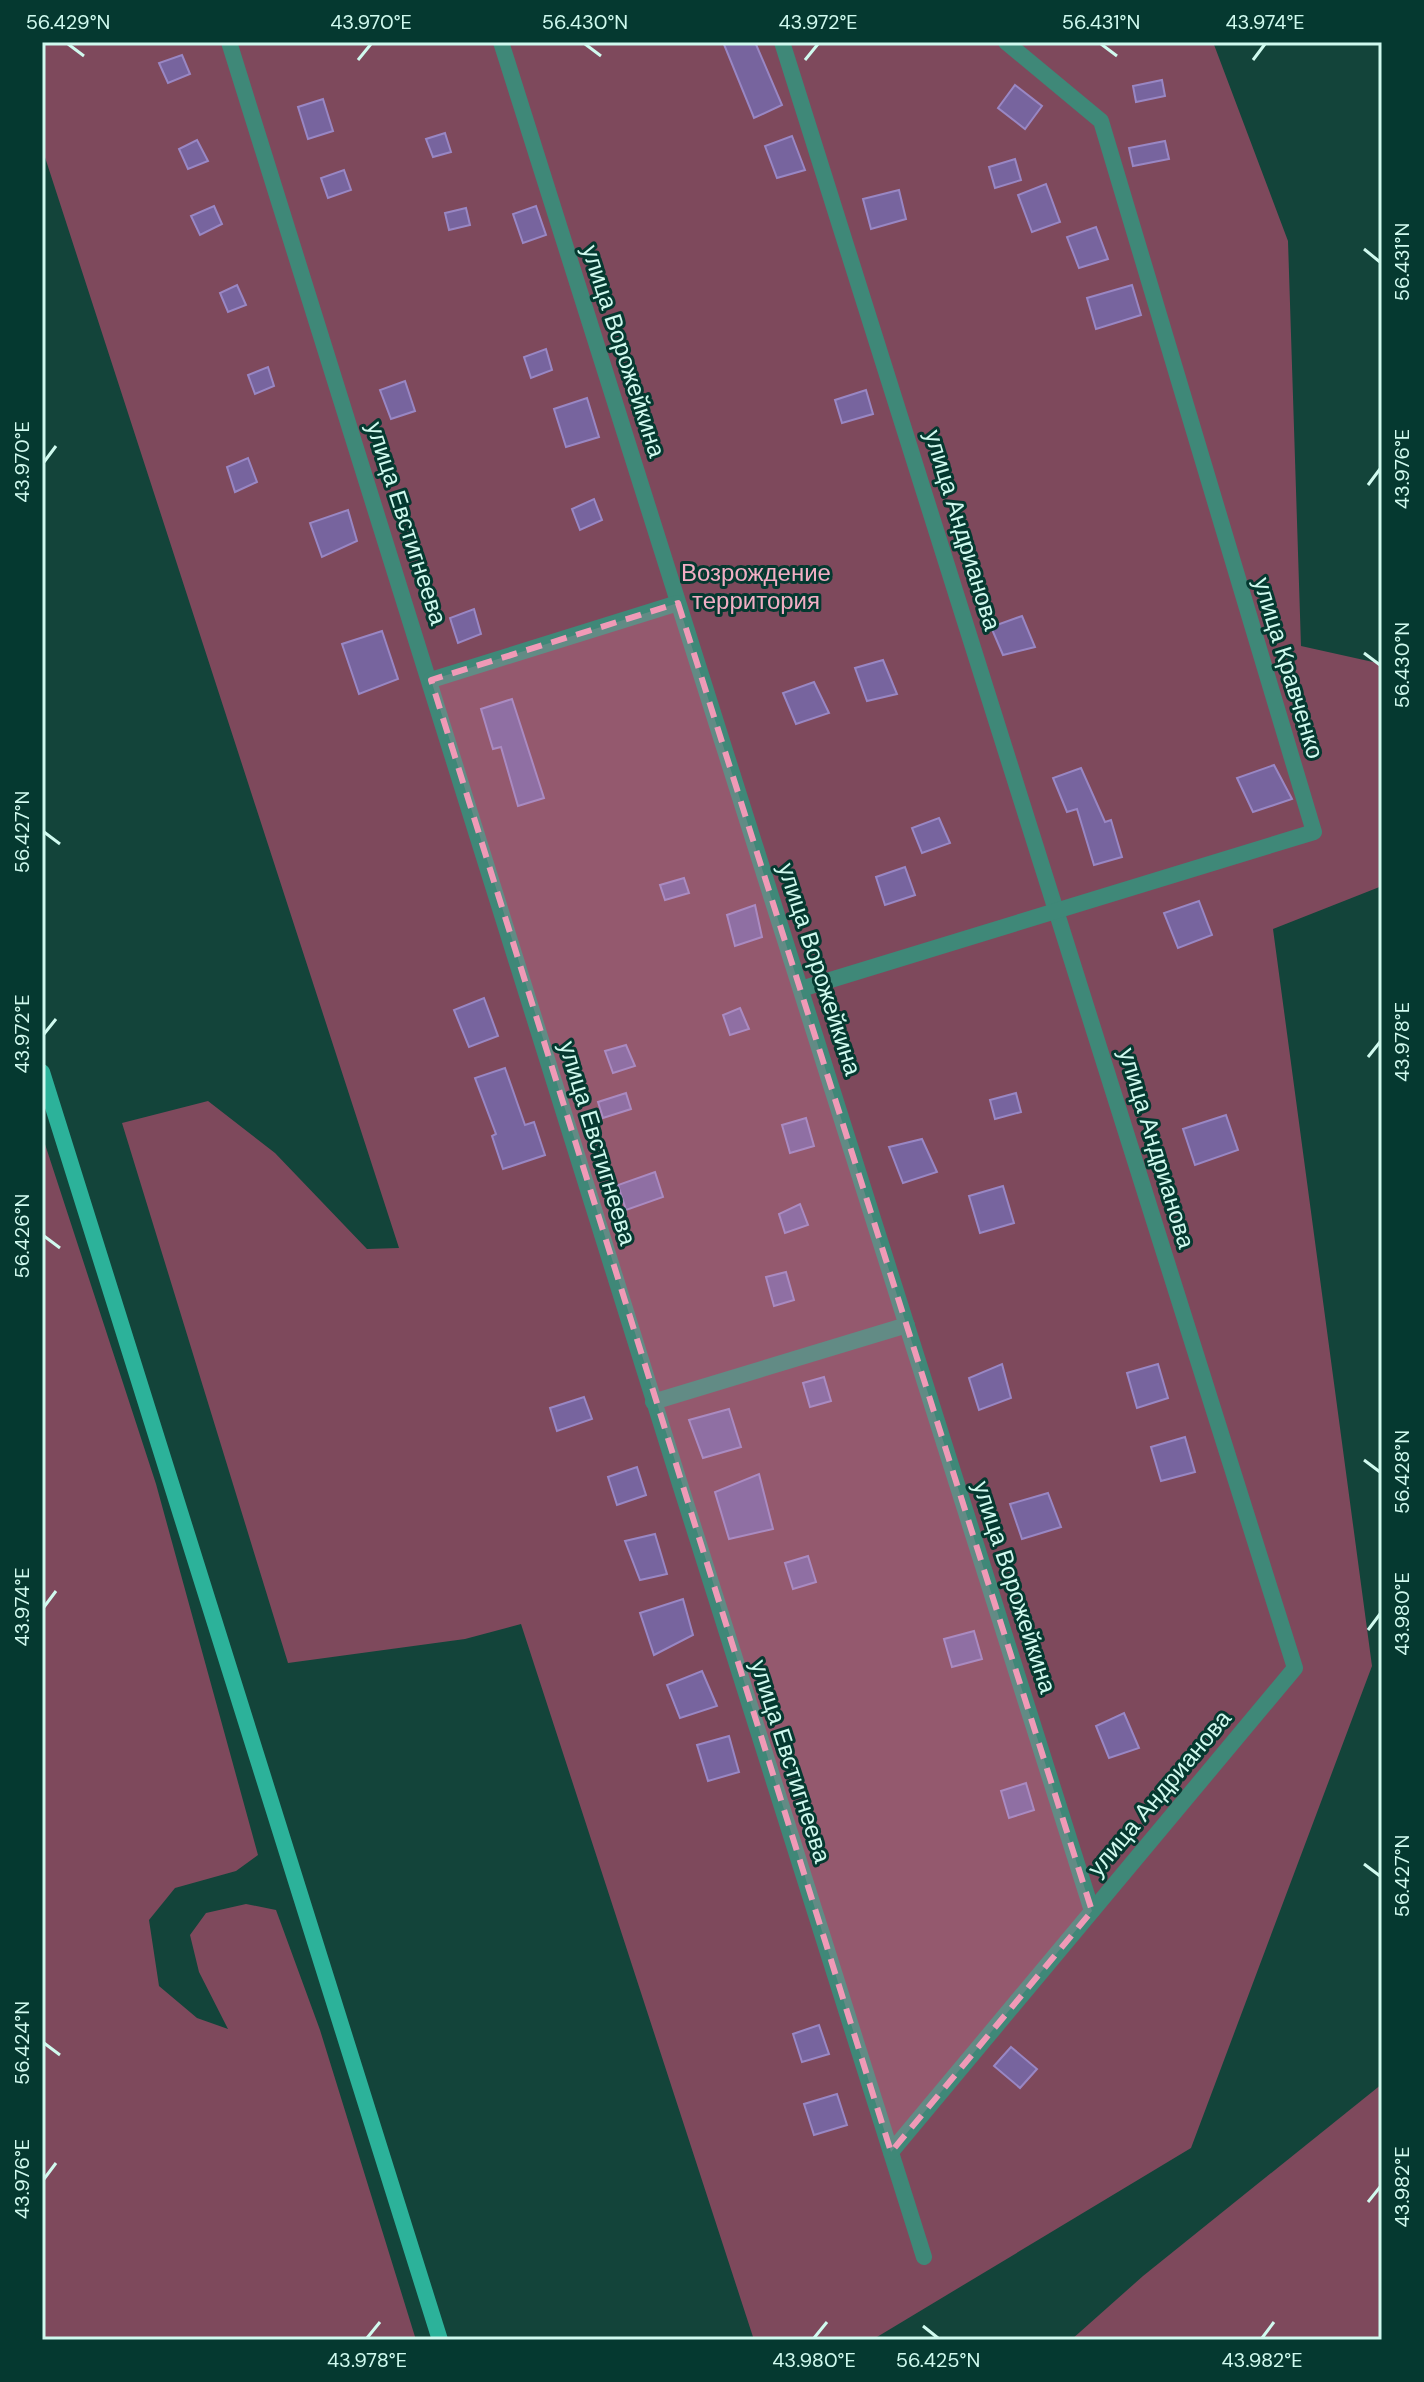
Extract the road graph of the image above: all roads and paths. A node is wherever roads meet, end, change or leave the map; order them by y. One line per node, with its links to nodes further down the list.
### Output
1 (229, 42): 6 (street, улица Евстигнеева)
2 (501, 42): 5 (street, улица Ворожейкина)
3 (782, 42): 7 (street, улица Андрианова)
4 (1006, 42): 7 (street, улица Кравченко)
5 (678, 603): 6 (street); 8 (street, улица Ворожейкина)
6 (431, 680): 11 (street, улица Евстигнеева)
7 (1057, 911): 8 (street, улица Кравченко); 12 (street, улица Андрианова)
8 (801, 989): 10 (street, улица Ворожейкина)
9 (42, 1072): 15 (main road)
10 (907, 1325): 11 (street); 12 (street, улица Ворожейкина)
11 (653, 1402): 13 (street, улица Евстигнеева)
12 (1092, 1911): 13 (street, улица Андрианова)
13 (891, 2152): 14 (street, улица Евстигнеева)
14 (924, 2257)
15 (440, 2340)

